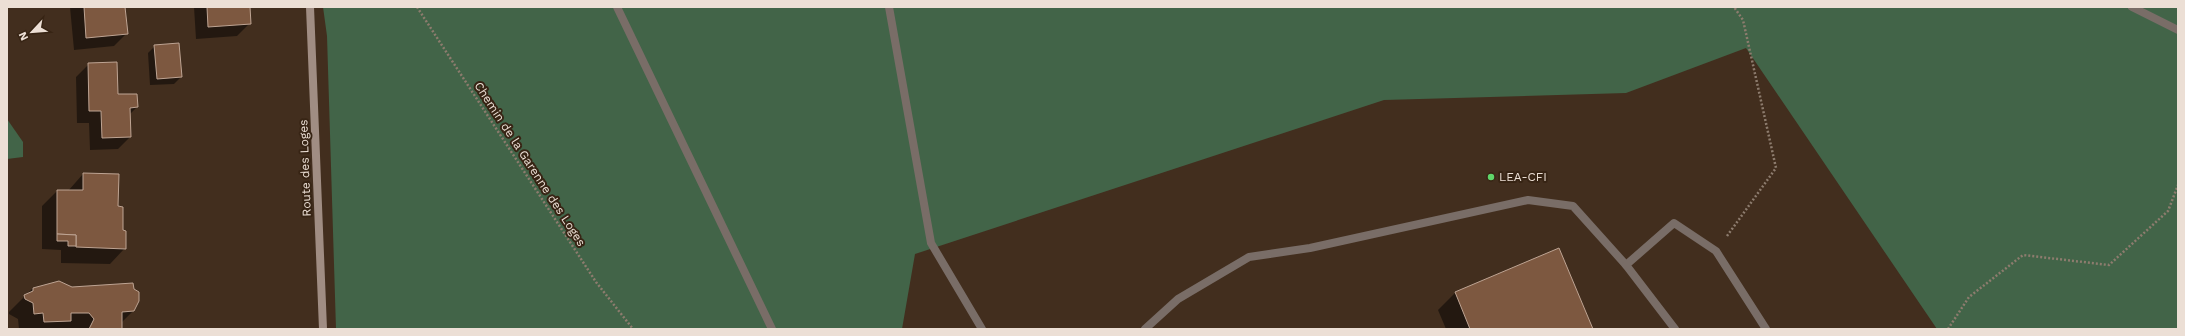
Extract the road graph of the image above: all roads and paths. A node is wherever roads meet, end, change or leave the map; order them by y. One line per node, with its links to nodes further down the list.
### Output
1 (310, 7): 11 (street, Route des Loges)
2 (417, 7): 12 (path, Chemin de la Garenne des Loges)
3 (617, 7): 13 (lane)
4 (890, 7): 14 (lane)
5 (1734, 7): 9 (path)
6 (2132, 7): 7 (lane)
7 (2178, 30)
8 (2178, 184): 18 (path)
9 (1716, 251): 10 (lane); 17 (lane)
10 (1626, 265): 15 (lane); 16 (lane)
11 (323, 329)
12 (633, 329)
13 (772, 329)
14 (982, 329)
15 (1145, 329)
16 (1675, 329)
17 (1766, 329)
18 (1948, 329)

